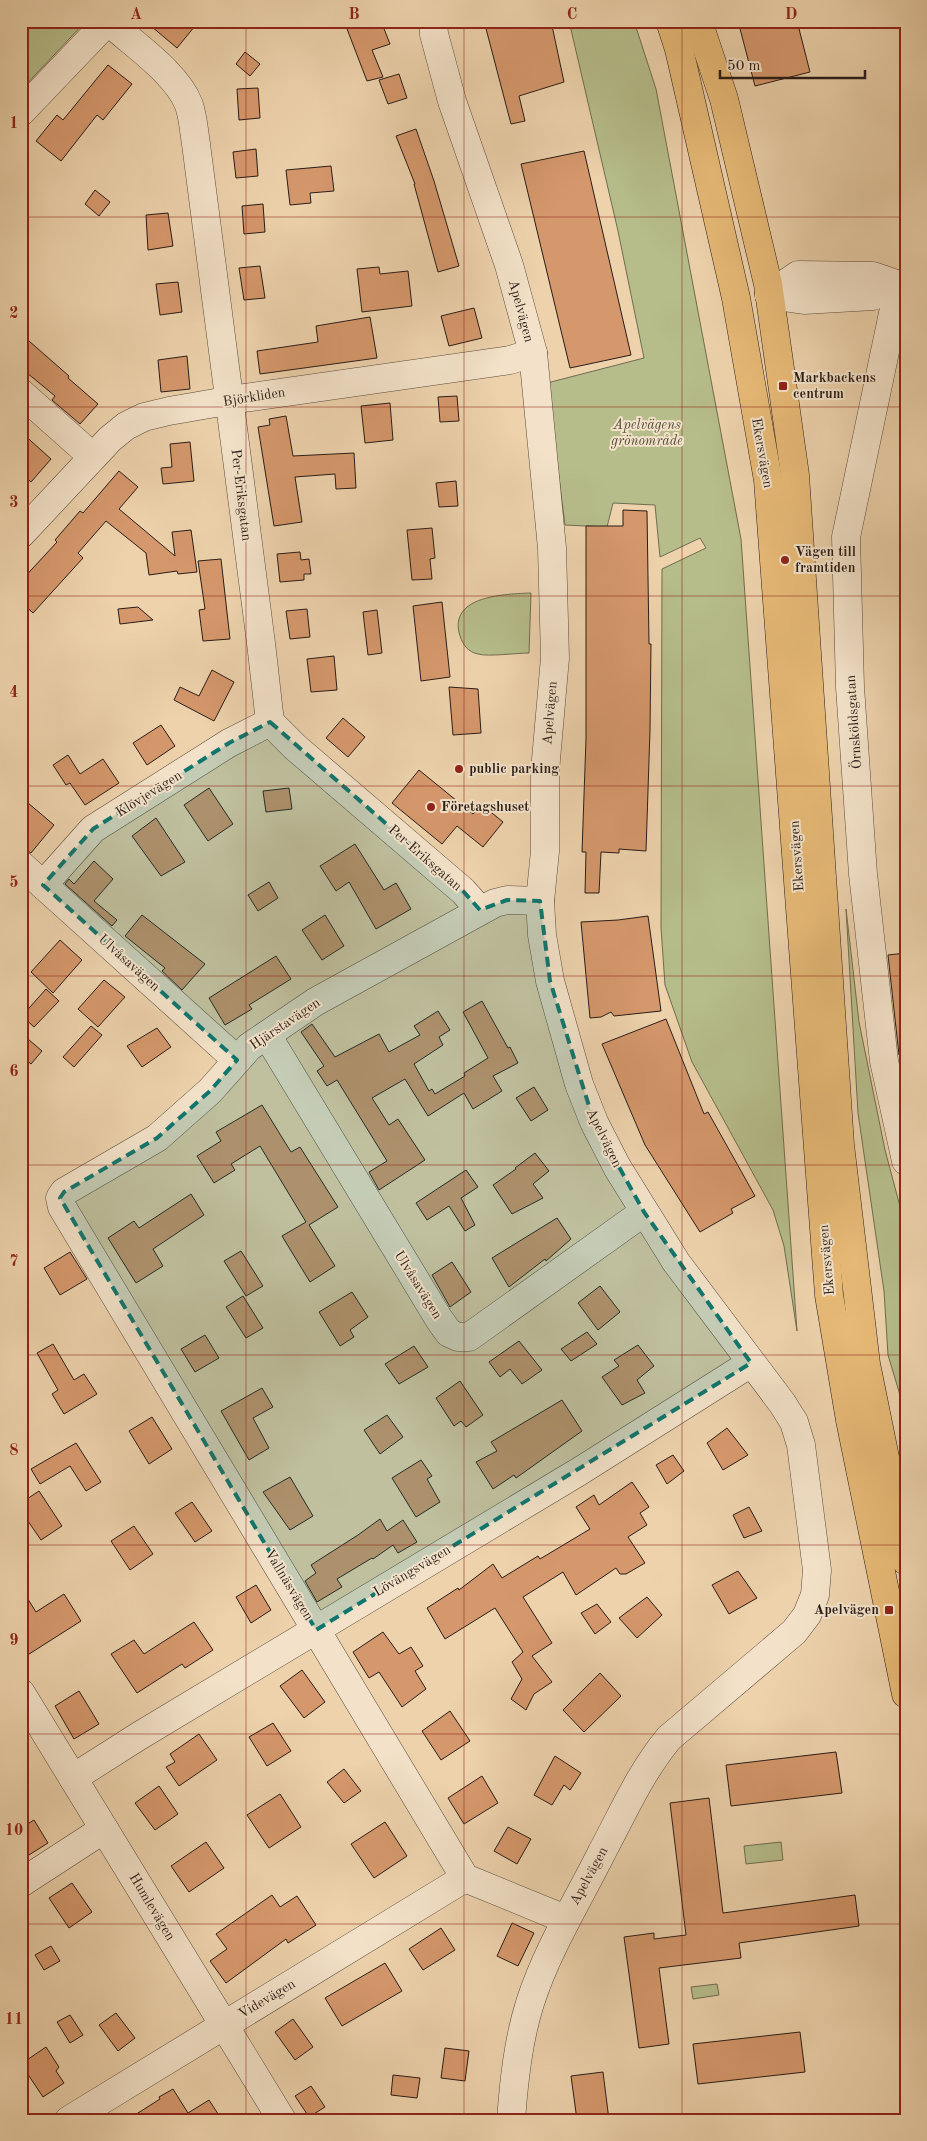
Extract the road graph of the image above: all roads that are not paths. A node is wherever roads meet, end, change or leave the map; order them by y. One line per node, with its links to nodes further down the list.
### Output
1 (108, 21): 5 (street); 11 (street, Per-Eriksgatan)
2 (433, 21): 9 (street, Apelvägen)
3 (670, 21): 8 (main road, Ekersvägen)
4 (698, 21): 7 (main road, Ekersvägen)
5 (21, 112)
6 (902, 285): 7 (street); 23 (street, Örnsköldsgatan)
7 (769, 295): 8 (main road); 14 (main road, Ekersvägen)
8 (736, 298): 14 (main road, Ekersvägen)
9 (533, 353): 11 (street, Björkliden); 19 (street, Apelvägen)
10 (21, 393): 12 (street)
11 (229, 401): 12 (street, Björkliden); 16 (street, Per-Eriksgatan)
12 (93, 455): 13 (street, Björkliden)
13 (21, 534)
14 (787, 540): 15 (main road, Ekersvägen)
15 (800, 715): 27 (main road, Ekersvägen); 30 (main road, Ekersvägen)
16 (270, 722): 18 (street, Klövjevägen); 20 (street, Per-Eriksgatan)
17 (21, 865): 18 (street, Ulvåsavägen)
18 (43, 885): 22 (street, Ulvåsavägen)
19 (540, 900): 20 (street, Hjärstavägen); 25 (street, Apelvägen)
20 (480, 910): 21 (street, Hjärstavägen)
21 (267, 1035): 22 (street, Hjärstavägen); 25 (street, Ulvåsavägen)
22 (237, 1060): 24 (street, Hjärstavägen)
23 (906, 1161)
24 (60, 1198): 28 (street, Vallnäsvägen)
25 (644, 1212): 26 (street, Apelvägen)
26 (751, 1363): 28 (street, Lövängsvägen); 35 (street, Apelvägen)
27 (906, 1561)
28 (316, 1630): 31 (street, Lövängsvägen); 33 (street, Vallnäsvägen)
29 (21, 1693): 31 (street, Humlevägen)
30 (906, 1694)
31 (73, 1778): 32 (street, Humlevägen)
32 (104, 1829): 34 (street); 36 (street, Humlevägen)
33 (465, 1878): 35 (street); 36 (street, Videvägen)
34 (21, 1883)
35 (565, 1919): 39 (street, Apelvägen)
36 (224, 2025): 37 (street, Videvägen); 38 (street, Humlevägen)
37 (69, 2120)
38 (282, 2120)
39 (512, 2120)

